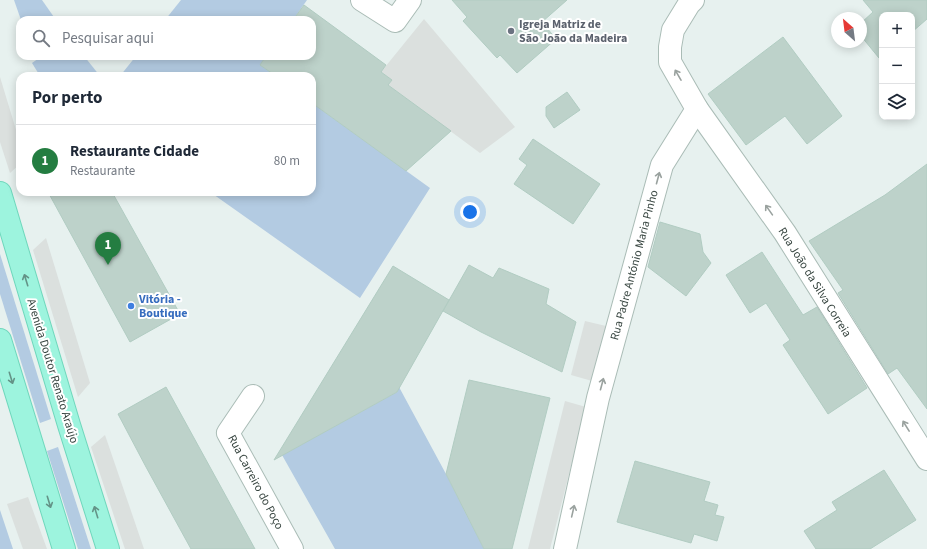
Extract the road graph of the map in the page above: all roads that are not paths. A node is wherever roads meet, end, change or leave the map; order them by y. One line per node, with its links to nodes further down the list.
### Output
1 (362, 0): 2 (street)
2 (410, 0)
3 (693, 0): 4 (street, one-way to 3)
4 (697, 109): 8 (street, Rua João da Silva Correia, one-way to 4); 12 (street, Rua Padre António Maria Pinho, one-way to 4)
5 (0, 193): 10 (main road, Avenida Doutor Renato Araújo, one-way to 5)
6 (0, 340): 9 (main road, one-way to 9)
7 (253, 396): 11 (street, Rua Carreiro do Poço)
8 (927, 459)
9 (64, 549)
10 (108, 549)
11 (292, 549)
12 (564, 549)

